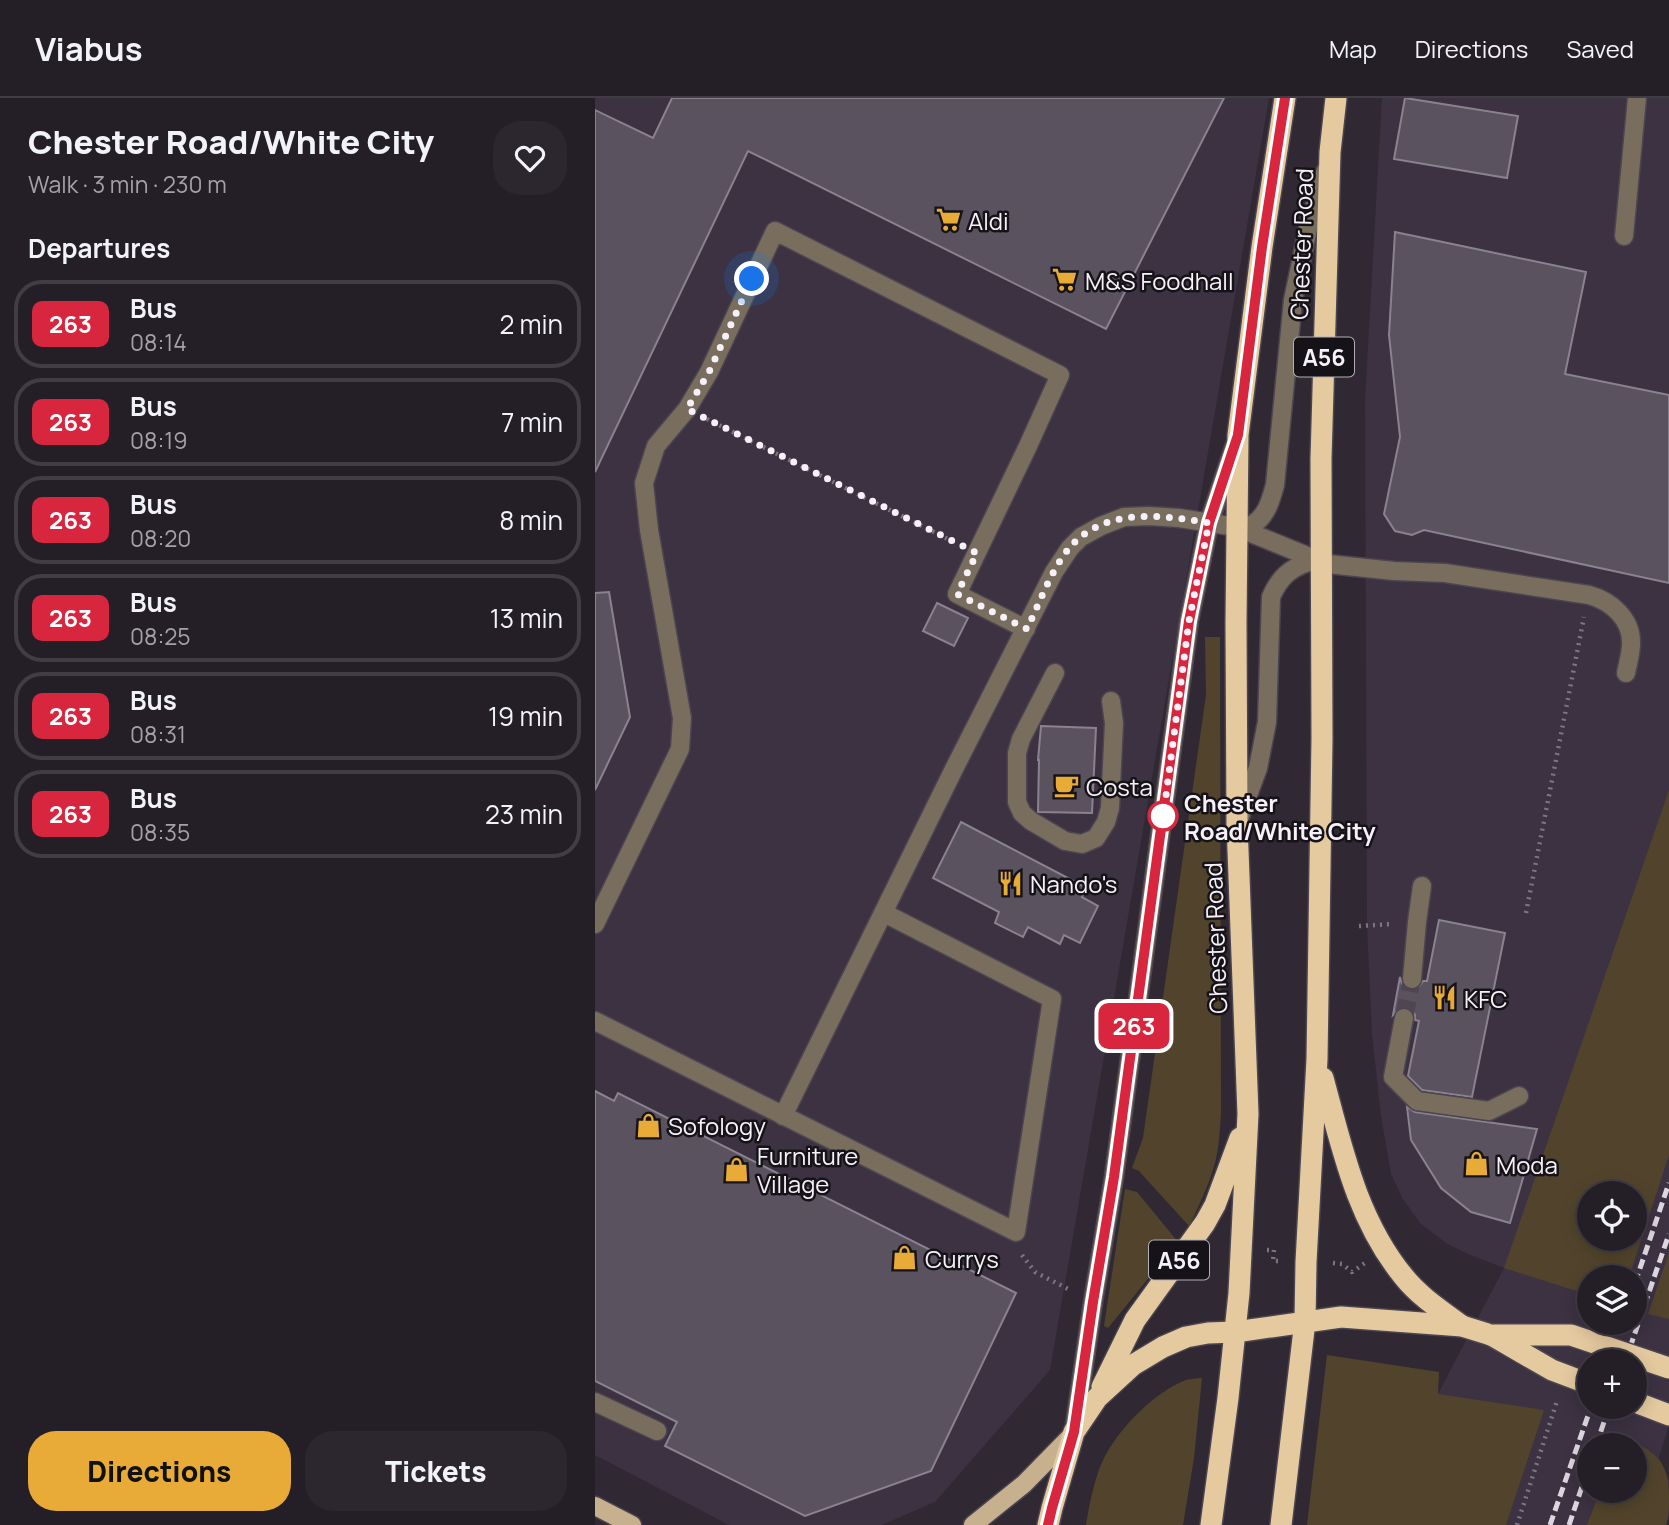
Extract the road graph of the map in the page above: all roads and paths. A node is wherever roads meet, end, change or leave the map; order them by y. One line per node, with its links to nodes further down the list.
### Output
1 (1285, 98): 7 (highway, Chester Road / A56)
2 (1336, 98): 4 (highway, Chester Road / A56)
3 (1637, 98): 5 (street)
4 (1330, 152): 9 (street); 11 (highway, Chester Road / A56)
5 (1624, 236)
6 (687, 409): 10 (path); 10 (street); 22 (street)
7 (1238, 435): 8 (street); 9 (highway, Chester Road / A56)
8 (1209, 523): 9 (street); 13 (street); 36 (street)
9 (1236, 527): 11 (street); 17 (highway, Chester Road / A56)
10 (977, 553): 13 (street)
11 (1322, 562): 12 (street); 17 (street); 27 (highway, Chester Road / A56)
12 (1589, 595): 15 (street); 20 (path)
13 (1027, 629): 19 (street)
14 (1055, 673): 16 (street)
15 (1626, 673)
16 (1111, 701)
17 (1237, 824): 29 (highway, Chester Road / A56)
18 (1422, 886): 21 (street)
19 (884, 913): 30 (street); 31 (street)
20 (1526, 913)
21 (1417, 922): 23 (path); 24 (street)
22 (595, 924)
23 (1359, 926)
24 (1412, 979)
25 (1404, 1018): 28 (street)
26 (595, 1021): 30 (street)
27 (1317, 1059): 37 (highway, Chester Road / A56); 38 (highway, A56)
28 (1519, 1096)
29 (1248, 1114): 39 (highway, Chester Road / A56); 44 (highway, A56)
30 (783, 1116): 31 (street)
31 (1016, 1232): 36 (path)
32 (1266, 1250): 34 (path)
33 (1370, 1260): 35 (path)
34 (1281, 1261)
35 (1333, 1263)
36 (1093, 1302): 49 (street)
37 (1305, 1321): 38 (highway, A56); 39 (highway, A56); 55 (highway, Chester Road / A56)
38 (1462, 1326): 40 (highway, A56)
39 (1235, 1332): 44 (highway, A56); 54 (highway, Chester Road / A56)
40 (1491, 1335): 41 (highway, bridge); 42 (highway, bridge)
41 (1669, 1368)
42 (1577, 1379)
43 (1559, 1394): 56 (path)
44 (1097, 1398): 49 (highway, A56)
45 (595, 1402): 48 (street)
46 (1647, 1407): 47 (highway)
47 (1669, 1415)
48 (657, 1431)
49 (1074, 1432): 52 (main road); 53 (highway, A56)
50 (595, 1506): 51 (main road)
51 (632, 1525)
52 (973, 1525)
53 (1048, 1525)
54 (1211, 1525)
55 (1281, 1525)
56 (1517, 1525)

